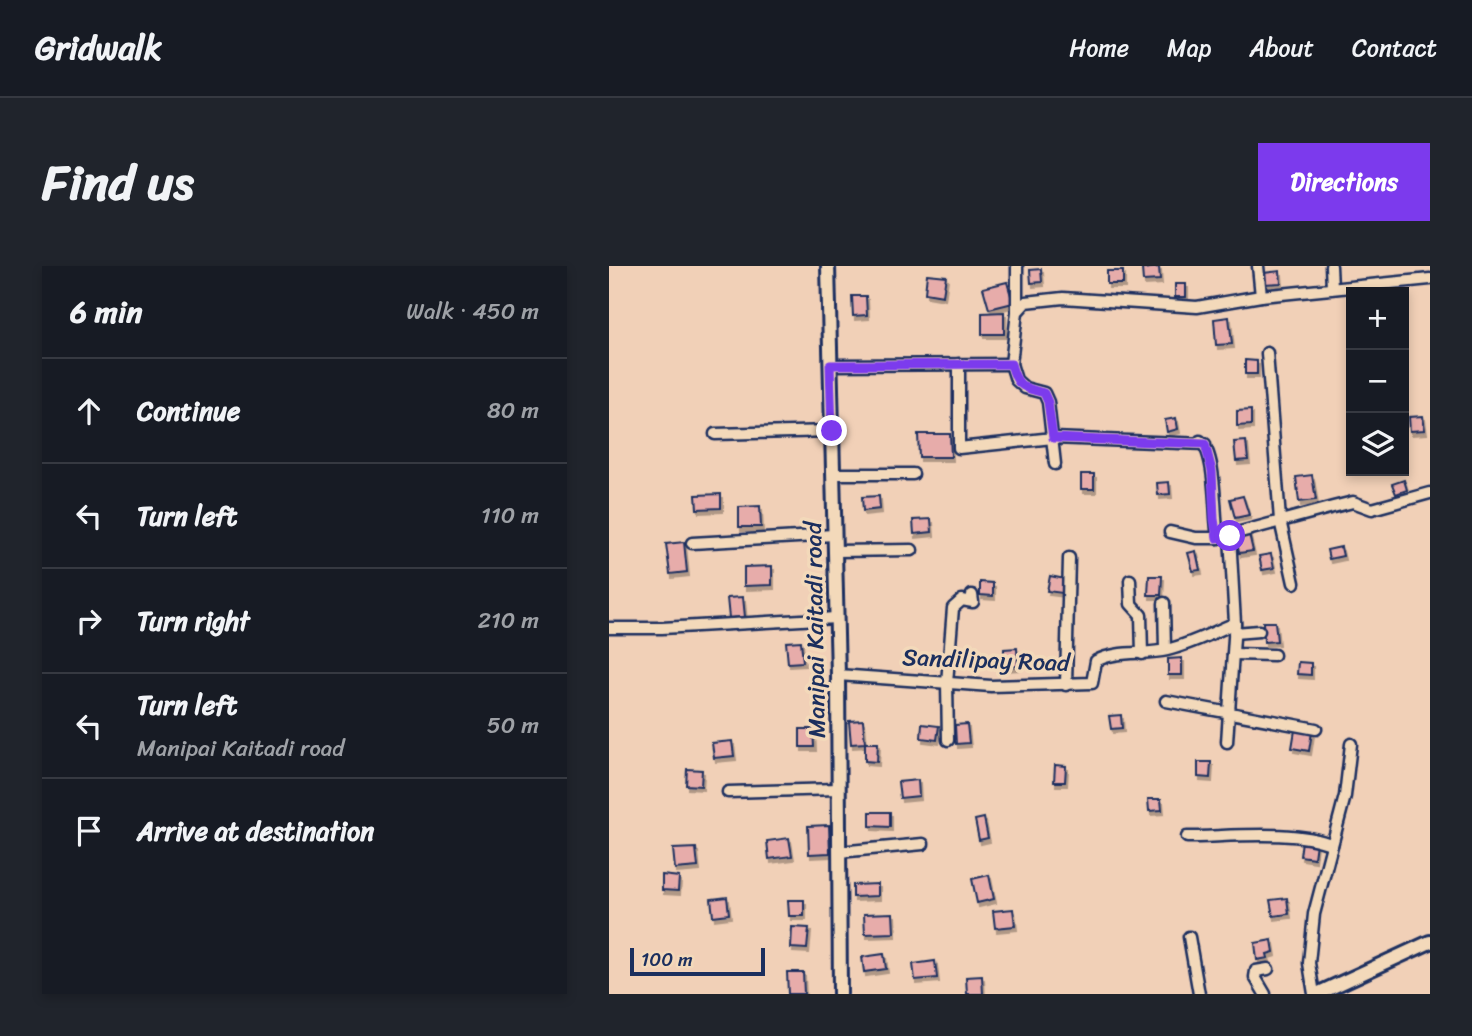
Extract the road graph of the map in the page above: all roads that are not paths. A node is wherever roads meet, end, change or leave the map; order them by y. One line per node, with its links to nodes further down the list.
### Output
1 (828, 266): 12 (main road, Manipai Kaitadi road)
2 (1017, 266): 8 (street)
3 (1258, 266): 7 (street)
4 (1331, 266): 6 (street)
5 (1430, 279): 6 (street)
6 (1332, 288): 7 (street)
7 (1261, 296): 8 (street)
8 (1017, 312): 11 (street)
9 (1267, 353): 22 (street)
10 (959, 364): 11 (street); 12 (street); 16 (street)
11 (1011, 364): 16 (street)
12 (830, 365): 13 (main road, Manipai Kaitadi road)
13 (832, 431): 14 (street); 19 (main road, Manipai Kaitadi road)
14 (715, 434)
15 (1195, 437): 17 (street)
16 (1053, 438): 17 (street); 18 (street)
17 (1205, 444): 26 (street)
18 (1055, 464)
19 (833, 474): 20 (street); 24 (main road, Manipai Kaitadi road)
20 (913, 474)
21 (1430, 493): 22 (street)
22 (1280, 520): 25 (street); 32 (street)
23 (1170, 532): 26 (street)
24 (834, 535): 27 (street); 29 (main road, Manipai Kaitadi road)
25 (1230, 536): 26 (street); 37 (street)
26 (1217, 538)
27 (692, 542)
28 (912, 550): 29 (street)
29 (835, 551): 35 (main road, Manipai Kaitadi road)
30 (1069, 558): 45 (street)
31 (1130, 580): 40 (street)
32 (1294, 583)
33 (972, 595): 44 (street)
34 (1164, 603): 39 (street)
35 (836, 618): 36 (street); 43 (main road, Manipai Kaitadi road)
36 (609, 628)
37 (1235, 628): 38 (street, Sandilipay Road); 39 (street, Sandilipay Road); 41 (street)
38 (1259, 631)
39 (1165, 650): 40 (street, Sandilipay Road)
40 (1142, 654): 45 (street, Sandilipay Road)
41 (1233, 654): 42 (street); 47 (street)
42 (1273, 655)
43 (838, 675): 44 (street, Sandilipay Road); 52 (main road, Manipai Kaitadi road)
44 (947, 683): 45 (street, Sandilipay Road); 49 (street)
45 (1066, 685)
46 (1167, 701): 47 (street)
47 (1230, 713): 48 (street); 50 (street)
48 (1316, 729)
49 (948, 740)
50 (1227, 743)
51 (1351, 744): 56 (street)
52 (839, 789): 53 (street); 57 (main road, Manipai Kaitadi road)
53 (728, 792)
54 (1187, 837): 56 (street)
55 (923, 844): 57 (street)
56 (1332, 845): 64 (street)
57 (839, 852): 61 (main road, Manipai Kaitadi road)
58 (1189, 937): 62 (street)
59 (1430, 943): 64 (main road)
60 (1268, 969): 63 (street)
61 (840, 994)
62 (1199, 994)
63 (1265, 994)
64 (1315, 994)

